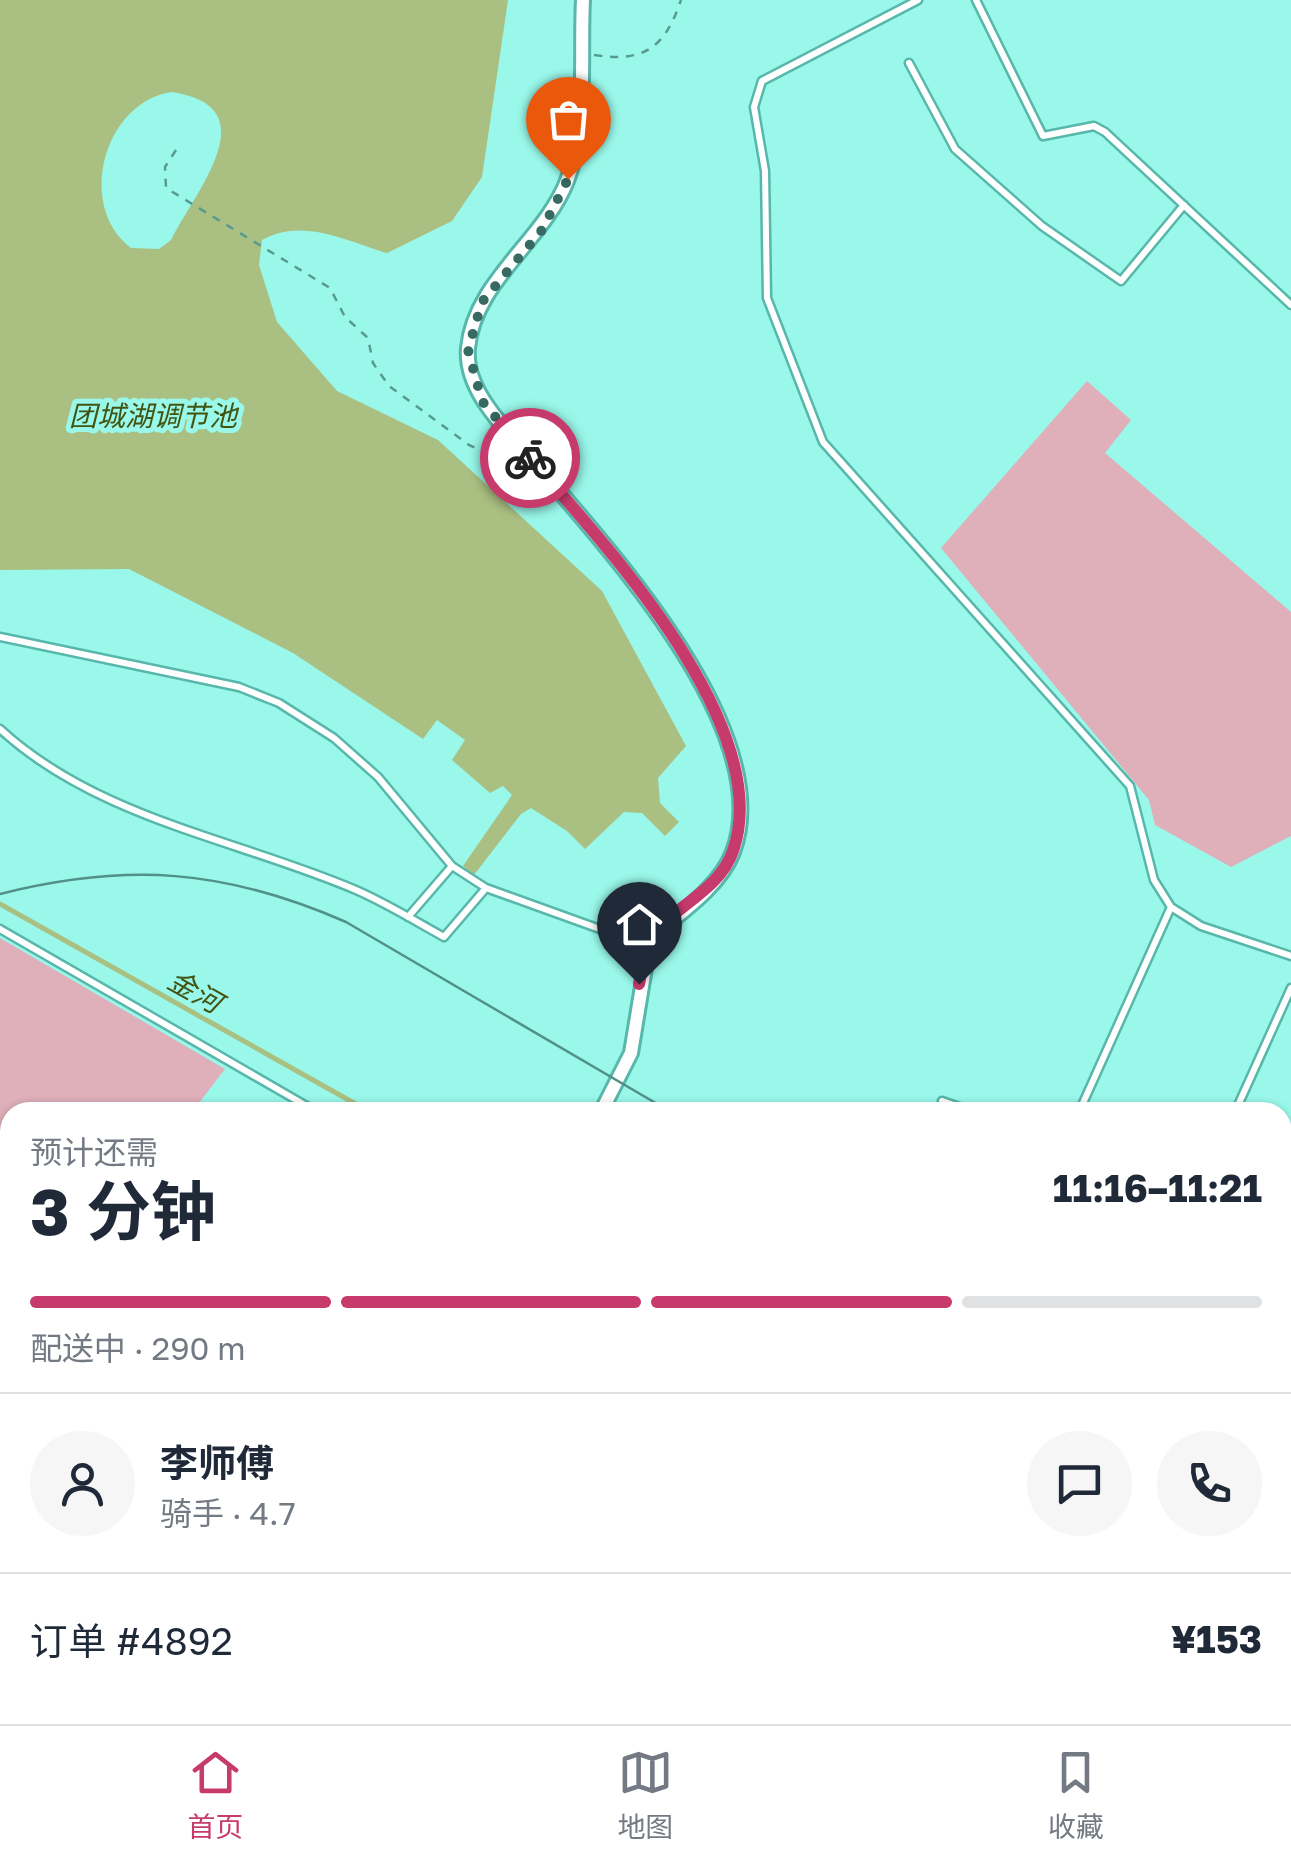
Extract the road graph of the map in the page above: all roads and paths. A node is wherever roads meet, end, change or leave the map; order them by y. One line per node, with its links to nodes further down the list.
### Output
1 (583, 0): 5 (street)
2 (681, 0): 5 (path)
3 (918, 0): 15 (lane)
4 (976, 0): 8 (lane)
5 (580, 53): 10 (street)
6 (909, 64): 8 (lane)
7 (176, 150): 10 (path)
8 (1184, 206): 9 (lane)
9 (1291, 305)
10 (526, 452): 18 (street)
11 (0, 637): 13 (lane)
12 (0, 729): 16 (lane)
13 (452, 866): 14 (lane); 16 (lane)
14 (486, 888): 16 (lane); 18 (lane)
15 (1170, 907): 19 (lane); 25 (lane)
16 (408, 917)
17 (0, 929): 22 (lane)
18 (647, 946): 23 (street)
19 (1291, 956)
20 (1291, 988): 26 (lane)
21 (942, 1101): 24 (lane)
22 (300, 1102)
23 (606, 1102)
24 (945, 1102)
25 (1083, 1102)
26 (1240, 1102)

